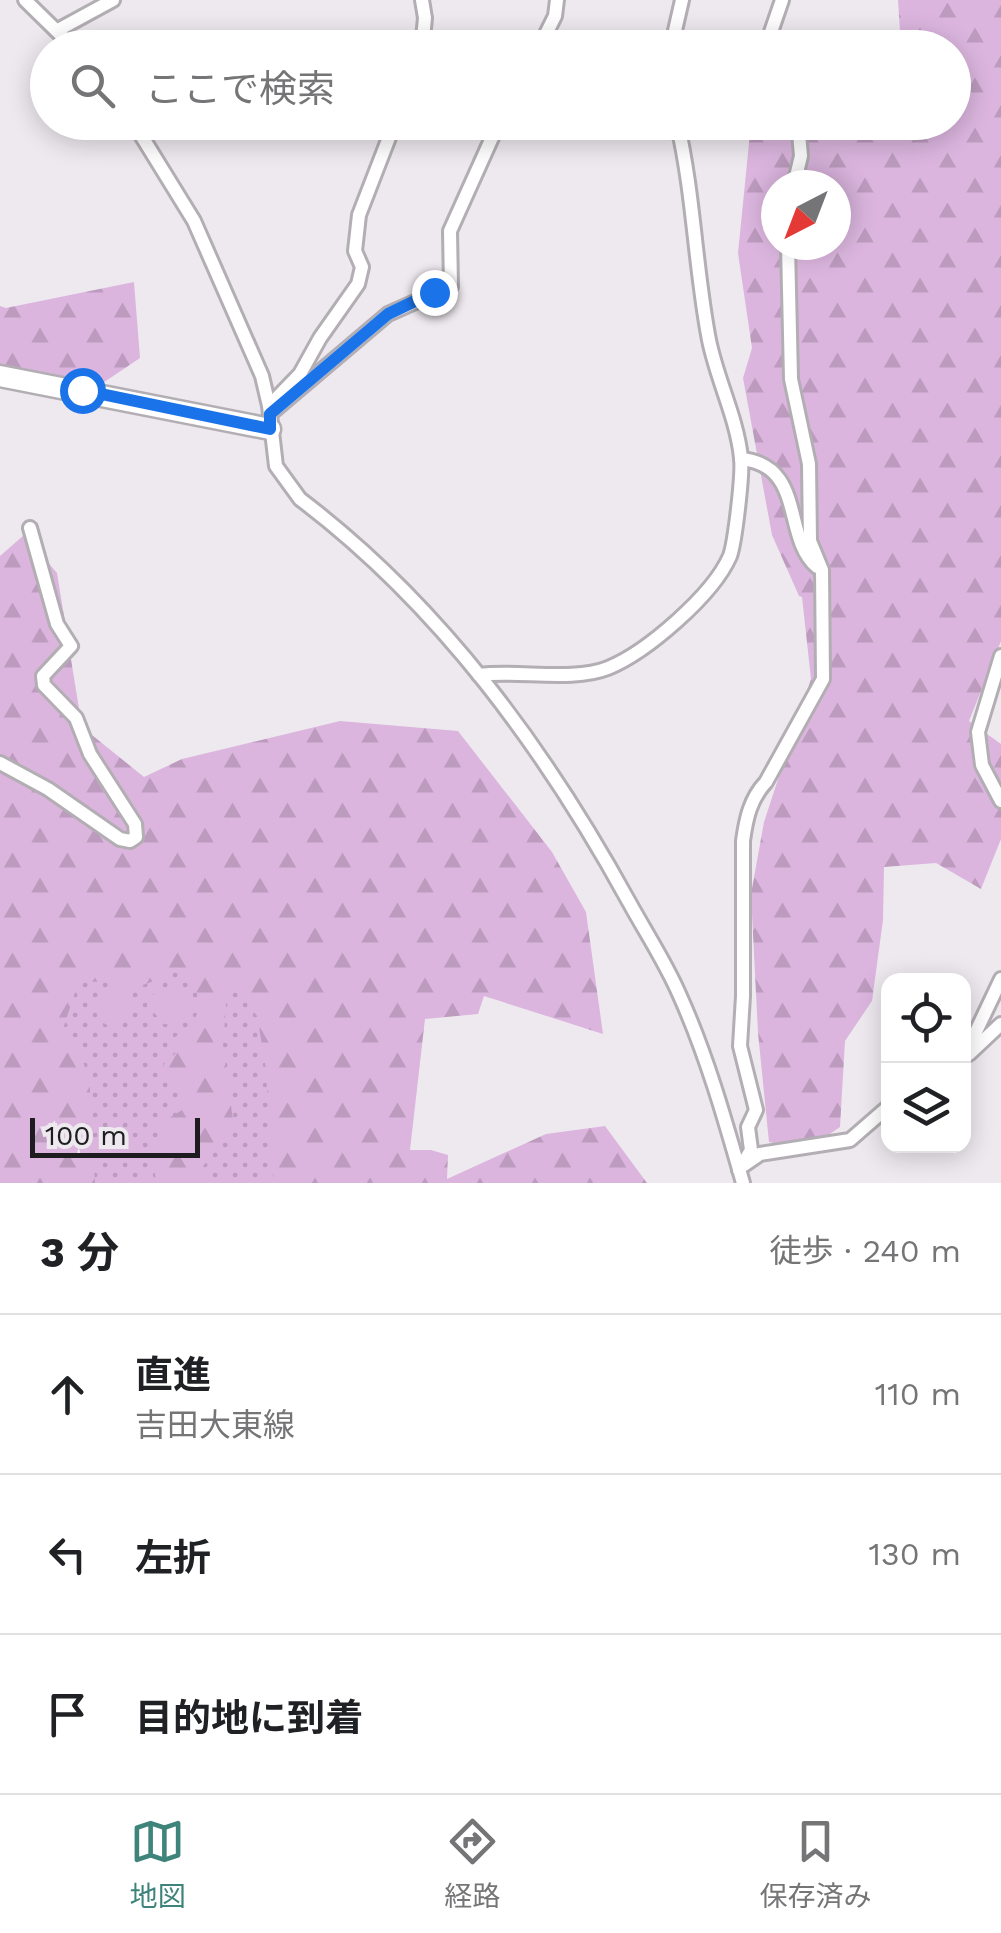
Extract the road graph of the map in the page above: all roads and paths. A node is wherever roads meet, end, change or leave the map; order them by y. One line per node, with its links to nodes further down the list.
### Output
1 (25, 0): 7 (street)
2 (113, 0): 7 (street)
3 (422, 0): 8 (street)
4 (557, 0): 9 (street)
5 (682, 0): 10 (street)
6 (782, 0): 11 (street)
7 (58, 30)
8 (424, 30)
9 (548, 30)
10 (675, 30)
11 (772, 30)
12 (143, 140): 20 (street)
13 (387, 140): 20 (street)
14 (492, 140): 20 (street)
15 (681, 140): 21 (street)
16 (800, 140): 17 (street)
17 (798, 170)
18 (788, 260): 23 (street)
19 (0, 376): 20 (main road)
20 (270, 416): 25 (street)
21 (742, 459): 23 (street); 25 (street)
22 (30, 528): 26 (street)
23 (822, 570): 33 (street)
24 (1001, 656): 27 (street)
25 (479, 675): 33 (street)
26 (0, 764)
27 (1001, 801)
28 (1001, 979): 30 (street)
29 (1001, 1024): 31 (street)
30 (971, 1043)
31 (971, 1052)
32 (881, 1113): 33 (street)
33 (741, 1177)

